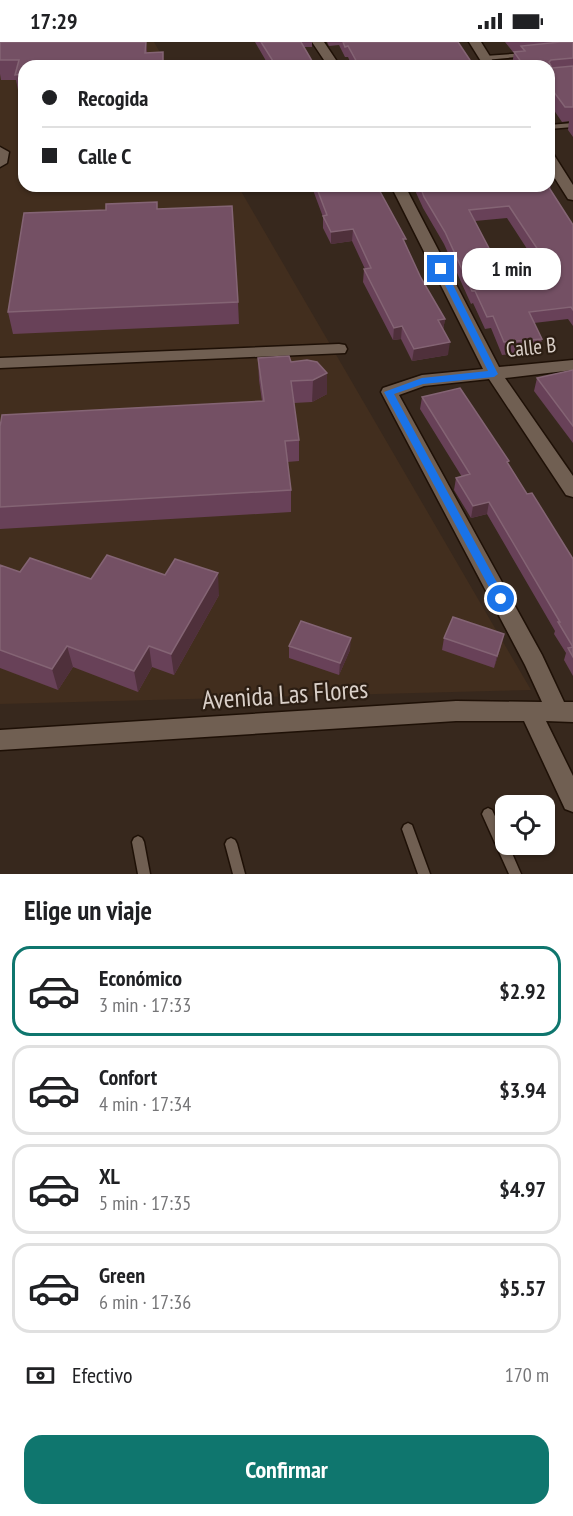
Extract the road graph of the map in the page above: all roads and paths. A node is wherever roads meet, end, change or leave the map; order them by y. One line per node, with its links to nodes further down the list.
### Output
1 (318, 42): 4 (street)
2 (475, 42): 5 (street)
3 (529, 55): 6 (lane)
4 (330, 60)
5 (487, 60)
6 (500, 60)
7 (573, 125): 8 (lane)
8 (555, 126)
9 (0, 151): 10 (street)
10 (0, 163)
11 (555, 168): 13 (street)
12 (401, 192): 17 (street)
13 (573, 196)
14 (339, 350): 15 (street)
15 (0, 363)
16 (573, 365): 17 (street, Calle B)
17 (494, 374): 18 (street); 20 (street, Calle B)
18 (573, 490)
19 (530, 711): 20 (street, Avenida Las Flores); 21 (street, Avenida Las Flores); 22 (street)
20 (566, 712)
21 (0, 740)
22 (573, 801)
23 (488, 814): 30 (lane)
24 (408, 829): 29 (lane)
25 (138, 842): 27 (lane)
26 (231, 844): 28 (lane)
27 (144, 874)
28 (239, 874)
29 (424, 874)
30 (515, 874)

